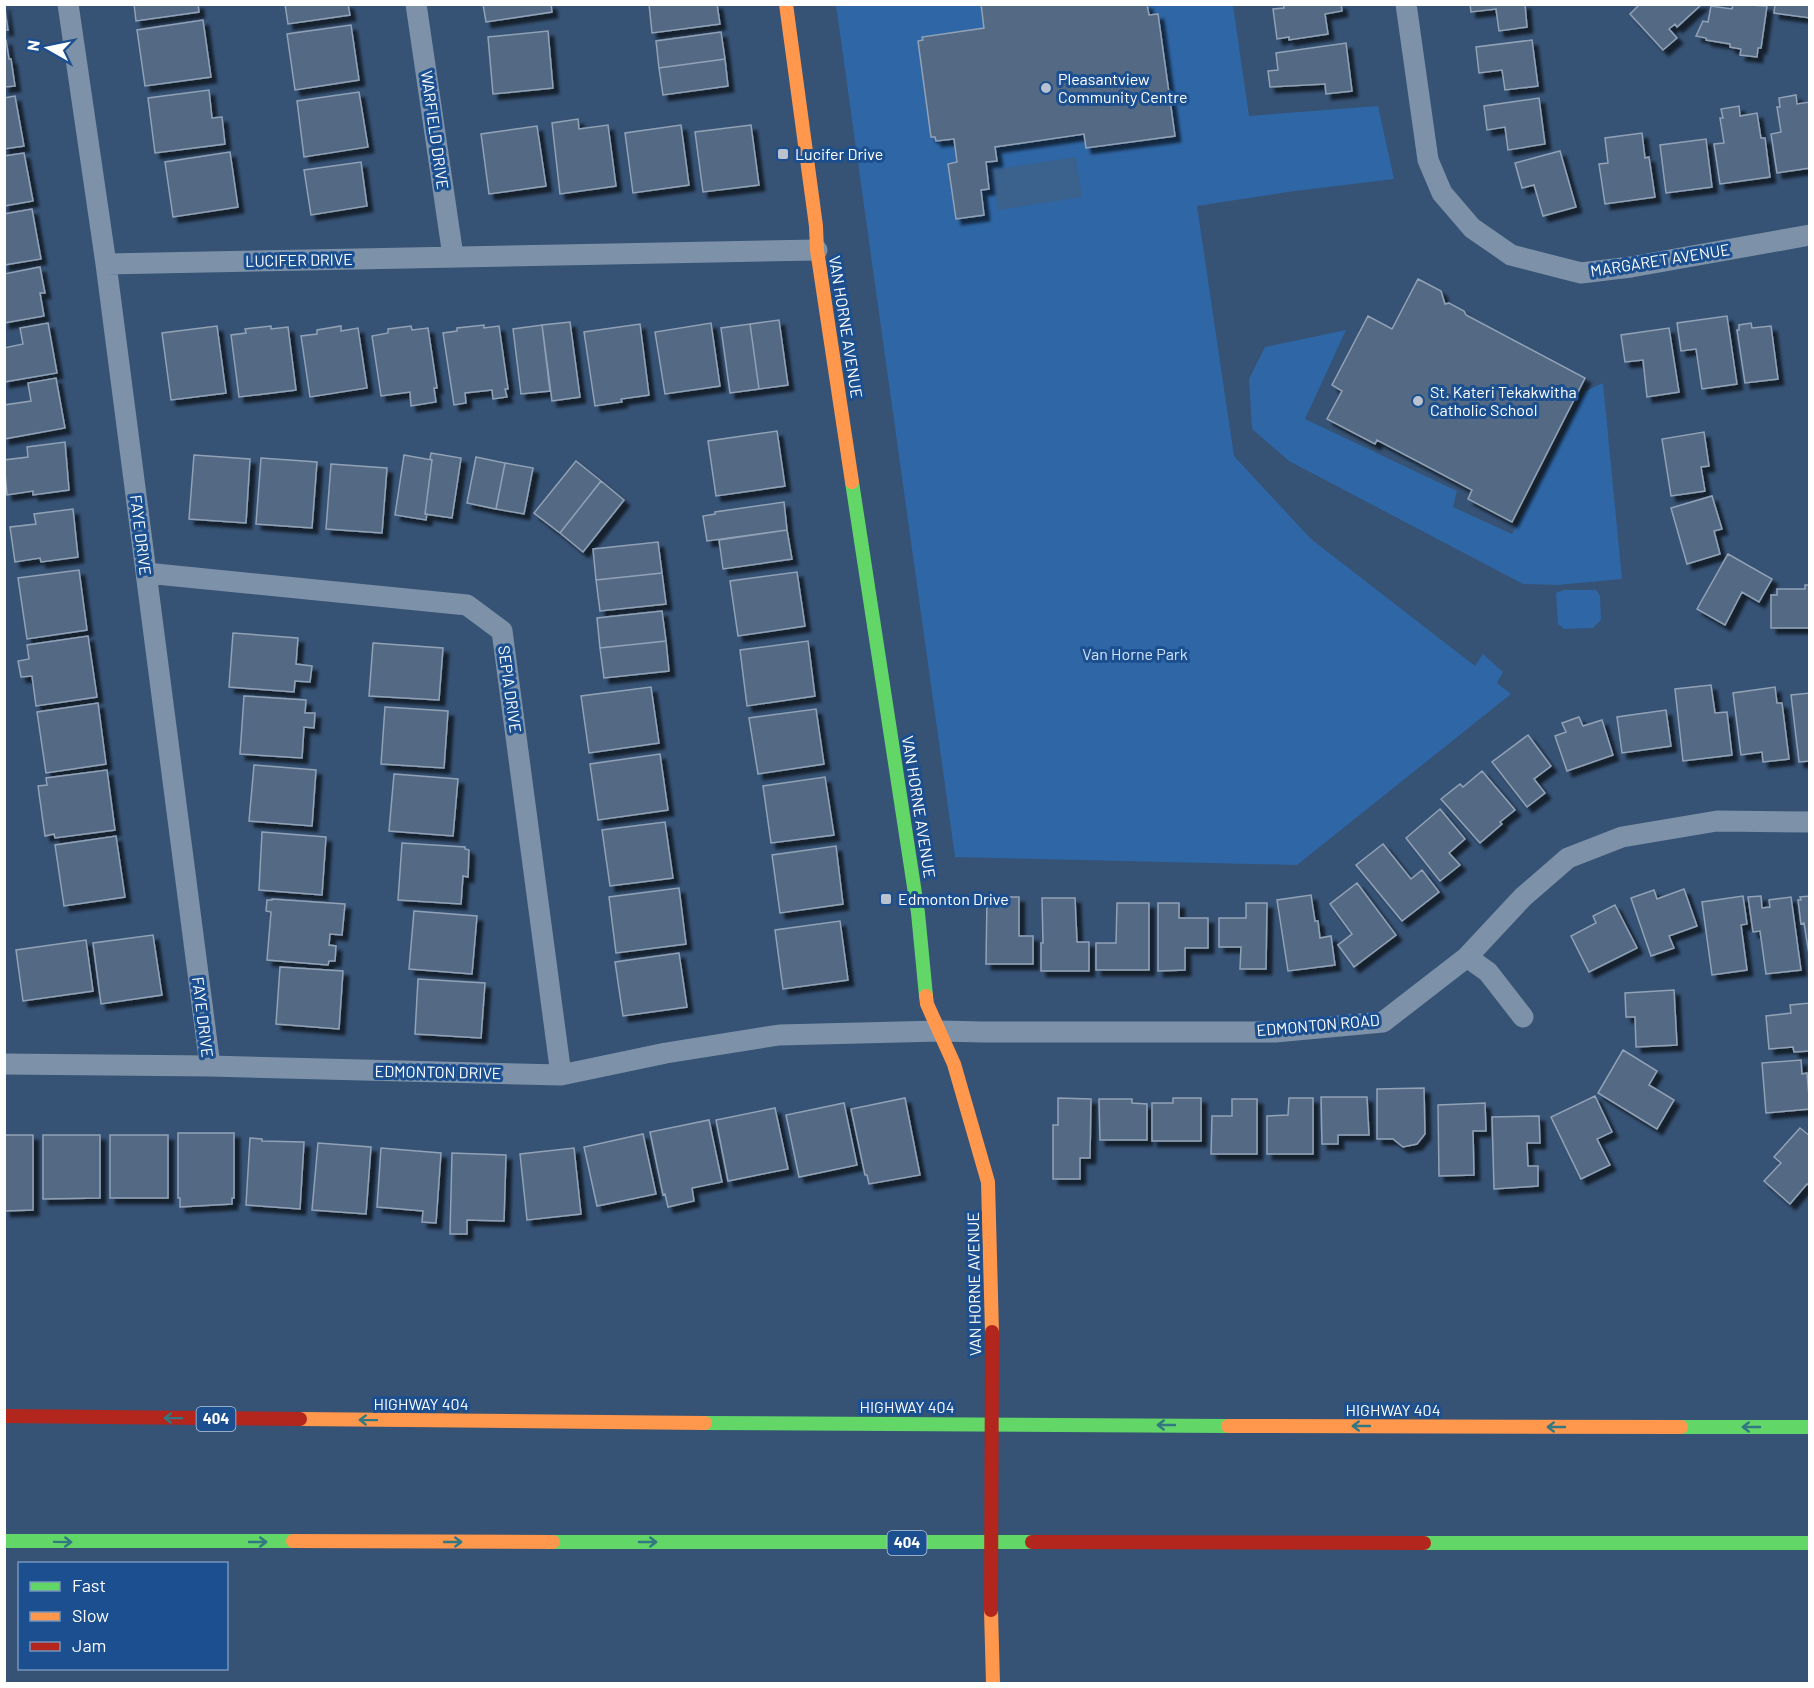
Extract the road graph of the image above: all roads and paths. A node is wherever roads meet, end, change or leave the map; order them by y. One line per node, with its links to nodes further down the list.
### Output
1 (68, 4): 8 (street, FAYE DRIVE)
2 (416, 4): 7 (street, WARFIELD DRIVE)
3 (786, 4): 6 (main road, VAN HORNE AVENUE)
4 (1406, 4): 5 (street, MARGARET AVENUE)
5 (1809, 235)
6 (817, 249): 7 (street, LUCIFER DRIVE); 13 (main road, VAN HORNE AVENUE)
7 (453, 256): 8 (street, LUCIFER DRIVE)
8 (105, 264): 9 (street, FAYE DRIVE)
9 (146, 573): 15 (street, FAYE DRIVE); 16 (street, SEPIA DRIVE)
10 (1809, 822): 11 (street, EDMONTON ROAD)
11 (1467, 957): 12 (street); 13 (street, EDMONTON ROAD)
12 (1523, 1017)
13 (940, 1030): 16 (street, EDMONTON DRIVE); 21 (main road, VAN HORNE AVENUE, bridge)
14 (4, 1064): 15 (street, EDMONTON DRIVE)
15 (210, 1066): 16 (street, EDMONTON DRIVE)
16 (561, 1075)
17 (4, 1416): 18 (main road, HIGHWAY 404 / 404, one-way to 17)
18 (1809, 1427)
19 (4, 1541): 20 (main road, 404, one-way to 20)
20 (1809, 1543)
21 (993, 1683)

